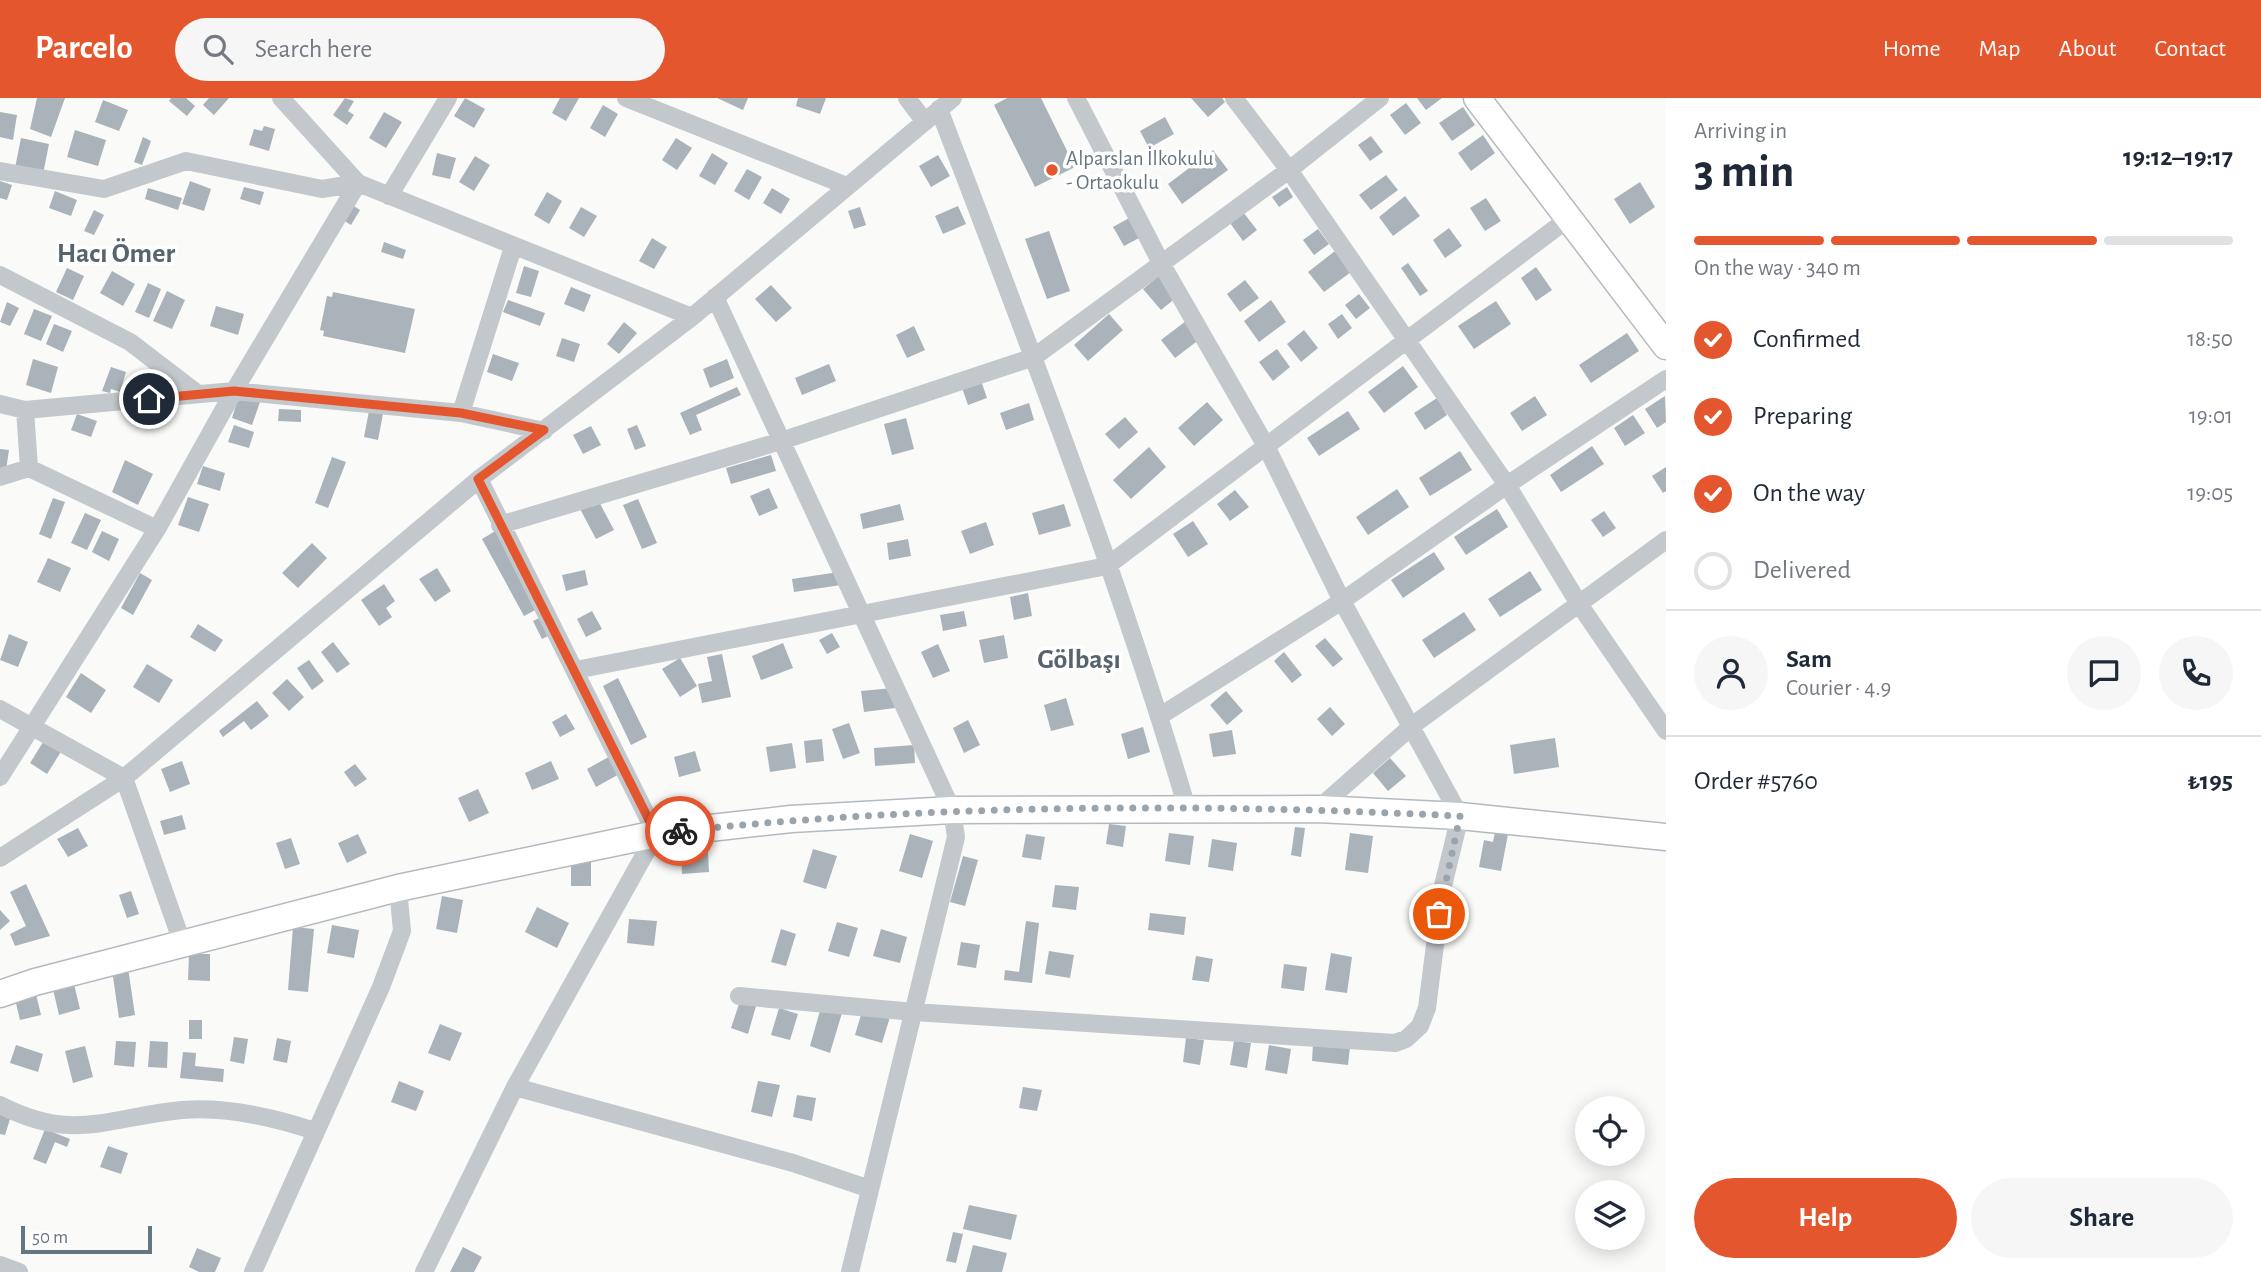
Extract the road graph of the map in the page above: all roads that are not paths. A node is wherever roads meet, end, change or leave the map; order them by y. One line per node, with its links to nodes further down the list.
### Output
1 (281, 98): 13 (street)
2 (448, 98): 15 (street)
3 (626, 98): 14 (street)
4 (908, 98): 10 (street)
5 (1076, 98): 18 (street)
6 (1234, 98): 11 (street)
7 (1380, 98): 11 (street)
8 (1477, 98): 16 (street)
9 (946, 104): 10 (street); 24 (street)
10 (925, 122): 14 (street)
11 (1289, 170): 18 (street); 22 (street)
12 (0, 171): 13 (street)
13 (358, 183): 15 (street); 26 (street)
14 (847, 186): 20 (street)
15 (388, 196): 17 (street)
16 (1569, 218): 22 (street); 23 (street)
17 (513, 247): 21 (street); 30 (street)
18 (1161, 262): 24 (street); 33 (street)
19 (0, 275): 27 (street)
20 (715, 297): 21 (street); 32 (street)
21 (692, 317): 31 (street)
22 (1408, 341): 33 (street); 37 (street)
23 (1666, 346)
24 (1034, 357): 32 (street); 41 (street)
25 (1666, 379): 37 (street)
26 (234, 391): 27 (street); 30 (street); 39 (street)
27 (198, 394): 29 (street)
28 (0, 404): 29 (street)
29 (25, 410): 34 (street)
30 (461, 413): 31 (street)
31 (544, 430): 36 (street)
32 (781, 441): 38 (street); 44 (street)
33 (1266, 446): 41 (street); 42 (street)
34 (29, 468): 35 (street); 39 (street)
35 (0, 477)
36 (478, 479): 38 (street); 52 (street)
37 (1507, 485): 42 (street); 43 (street)
38 (500, 525): 45 (street)
39 (158, 529): 49 (street)
40 (1666, 540): 43 (street)
41 (1107, 566): 44 (street); 47 (street)
42 (1342, 601): 47 (street); 48 (street)
43 (1579, 604): 48 (street); 50 (street)
44 (862, 615): 45 (street); 55 (street)
45 (576, 670): 57 (street)
46 (0, 709): 49 (street)
47 (1160, 716): 53 (street)
48 (1413, 725): 54 (street); 56 (street)
49 (34, 727): 51 (street); 52 (street)
50 (1666, 732)
51 (0, 777)
52 (124, 778): 59 (street); 61 (street)
53 (1187, 808): 54 (street); 55 (street)
54 (1318, 809): 56 (street)
55 (952, 810): 57 (street); 64 (street)
56 (1460, 816): 58 (street); 64 (street)
57 (656, 834): 60 (street); 65 (street)
58 (1666, 837)
59 (0, 858)
60 (398, 888): 61 (street); 67 (street)
61 (183, 945): 62 (street)
62 (0, 995)
63 (739, 996): 64 (street)
64 (914, 1012): 68 (street)
65 (515, 1087): 68 (street); 72 (street)
66 (0, 1105): 67 (street)
67 (315, 1131): 71 (street)
68 (870, 1189): 73 (street)
69 (0, 1265): 70 (street)
70 (19, 1272)
71 (253, 1272)
72 (424, 1272)
73 (850, 1272)

